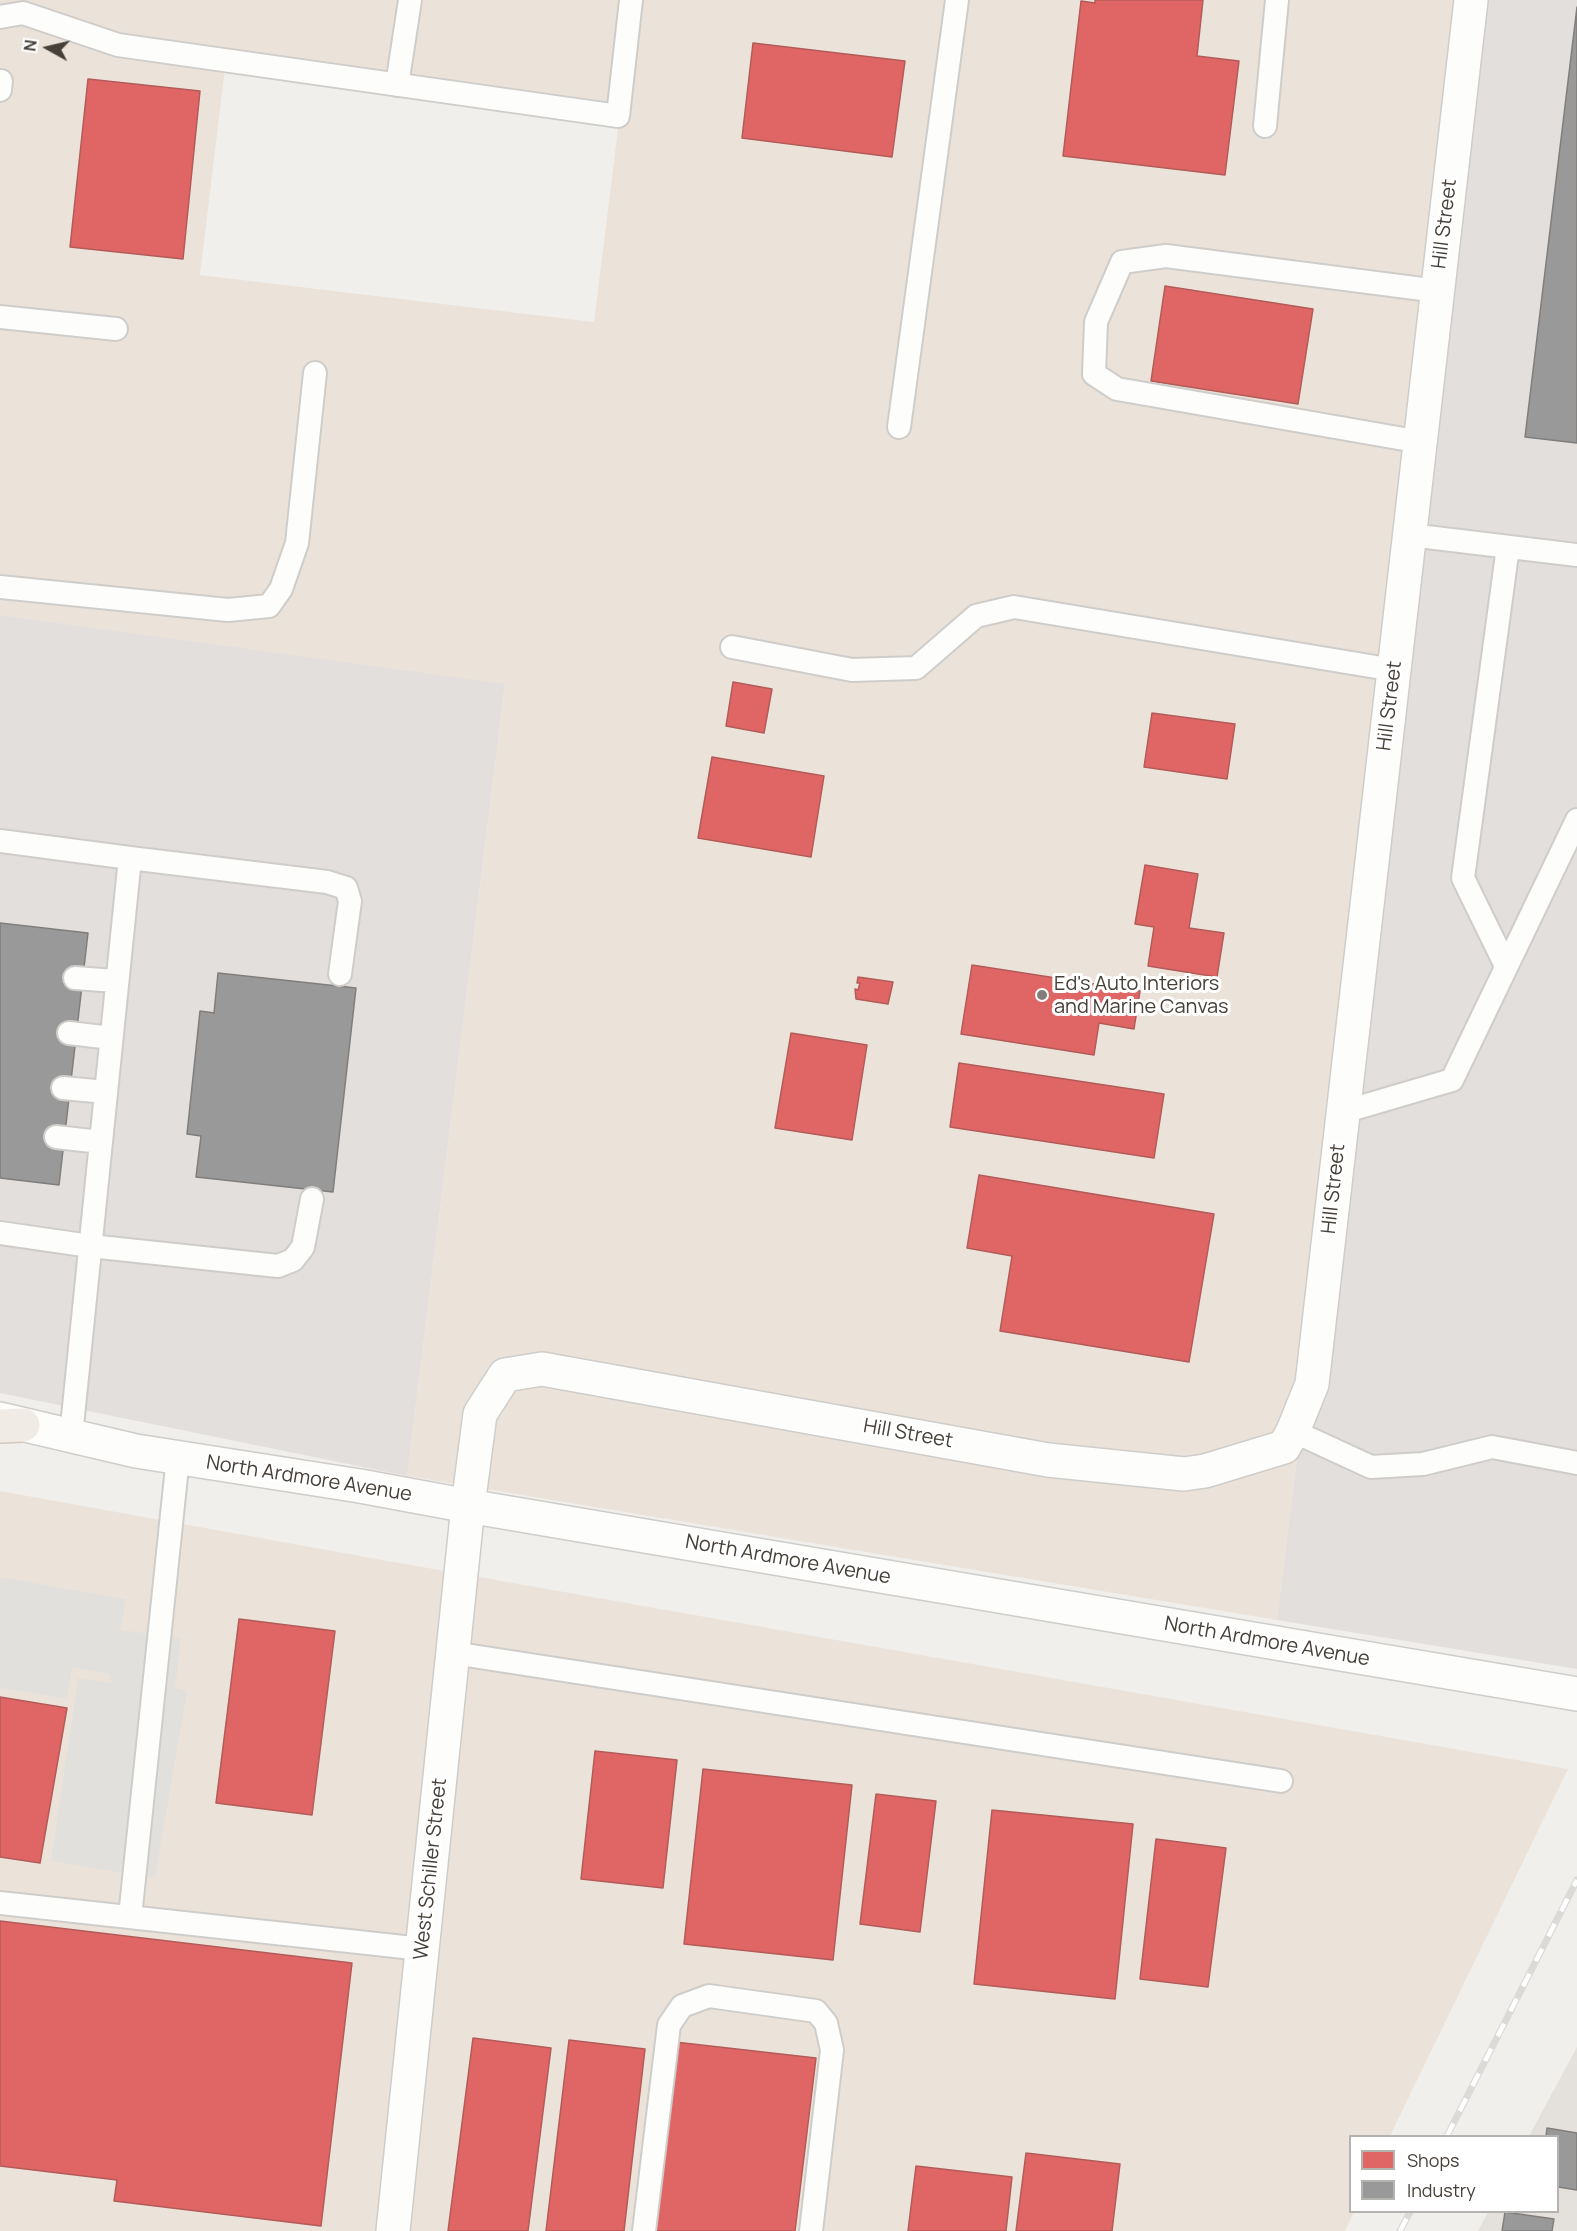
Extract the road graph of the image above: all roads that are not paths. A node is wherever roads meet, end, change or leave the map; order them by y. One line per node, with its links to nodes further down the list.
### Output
1 (410, 0): 8 (lane)
2 (631, 0): 8 (lane)
3 (957, 0): 14 (lane)
4 (1277, 0): 9 (lane)
5 (1471, 0): 10 (street, Hill Street)
6 (21, 4): 7 (lane); 8 (lane)
7 (0, 17)
8 (398, 85)
9 (1265, 126)
10 (1438, 291): 15 (street, Hill Street); 15 (lane)
11 (0, 317): 12 (lane)
12 (117, 329)
13 (315, 374): 19 (lane)
14 (899, 427)
15 (1421, 442): 16 (street, Hill Street)
16 (1410, 535): 17 (lane); 21 (street, Hill Street)
17 (1508, 547): 18 (lane); 25 (lane)
18 (1577, 555)
19 (0, 587)
20 (732, 647): 21 (lane)
21 (1394, 670): 33 (street, Hill Street)
22 (1577, 820): 25 (lane)
23 (0, 841): 24 (lane)
24 (130, 858): 26 (lane); 28 (lane)
25 (1506, 966): 33 (lane)
26 (340, 974)
27 (75, 978): 28 (lane)
28 (116, 981): 30 (lane)
29 (69, 1033): 30 (lane)
30 (111, 1038): 32 (lane)
31 (63, 1088): 32 (lane)
32 (106, 1092): 35 (lane)
33 (1343, 1112): 40 (street, Hill Street)
34 (56, 1137): 35 (lane)
35 (101, 1142): 38 (lane)
36 (312, 1199): 38 (lane)
37 (0, 1233): 38 (lane)
38 (90, 1246): 41 (lane)
39 (8, 1423): 41 (street, North Ardmore Avenue)
40 (1293, 1431): 43 (lane); 44 (street, Hill Street)
41 (71, 1436): 42 (street, North Ardmore Avenue)
42 (178, 1457): 44 (street, North Ardmore Avenue); 49 (lane)
43 (1577, 1463)
44 (468, 1506): 45 (street, West Schiller Street); 46 (street, North Ardmore Avenue)
45 (453, 1653): 47 (lane); 50 (street, West Schiller Street)
46 (1577, 1694)
47 (1281, 1781)
48 (0, 1902): 49 (lane)
49 (130, 1917): 50 (lane)
50 (422, 1949): 51 (street, West Schiller Street)
51 (393, 2231)
52 (644, 2231): 53 (lane)
53 (811, 2231)

